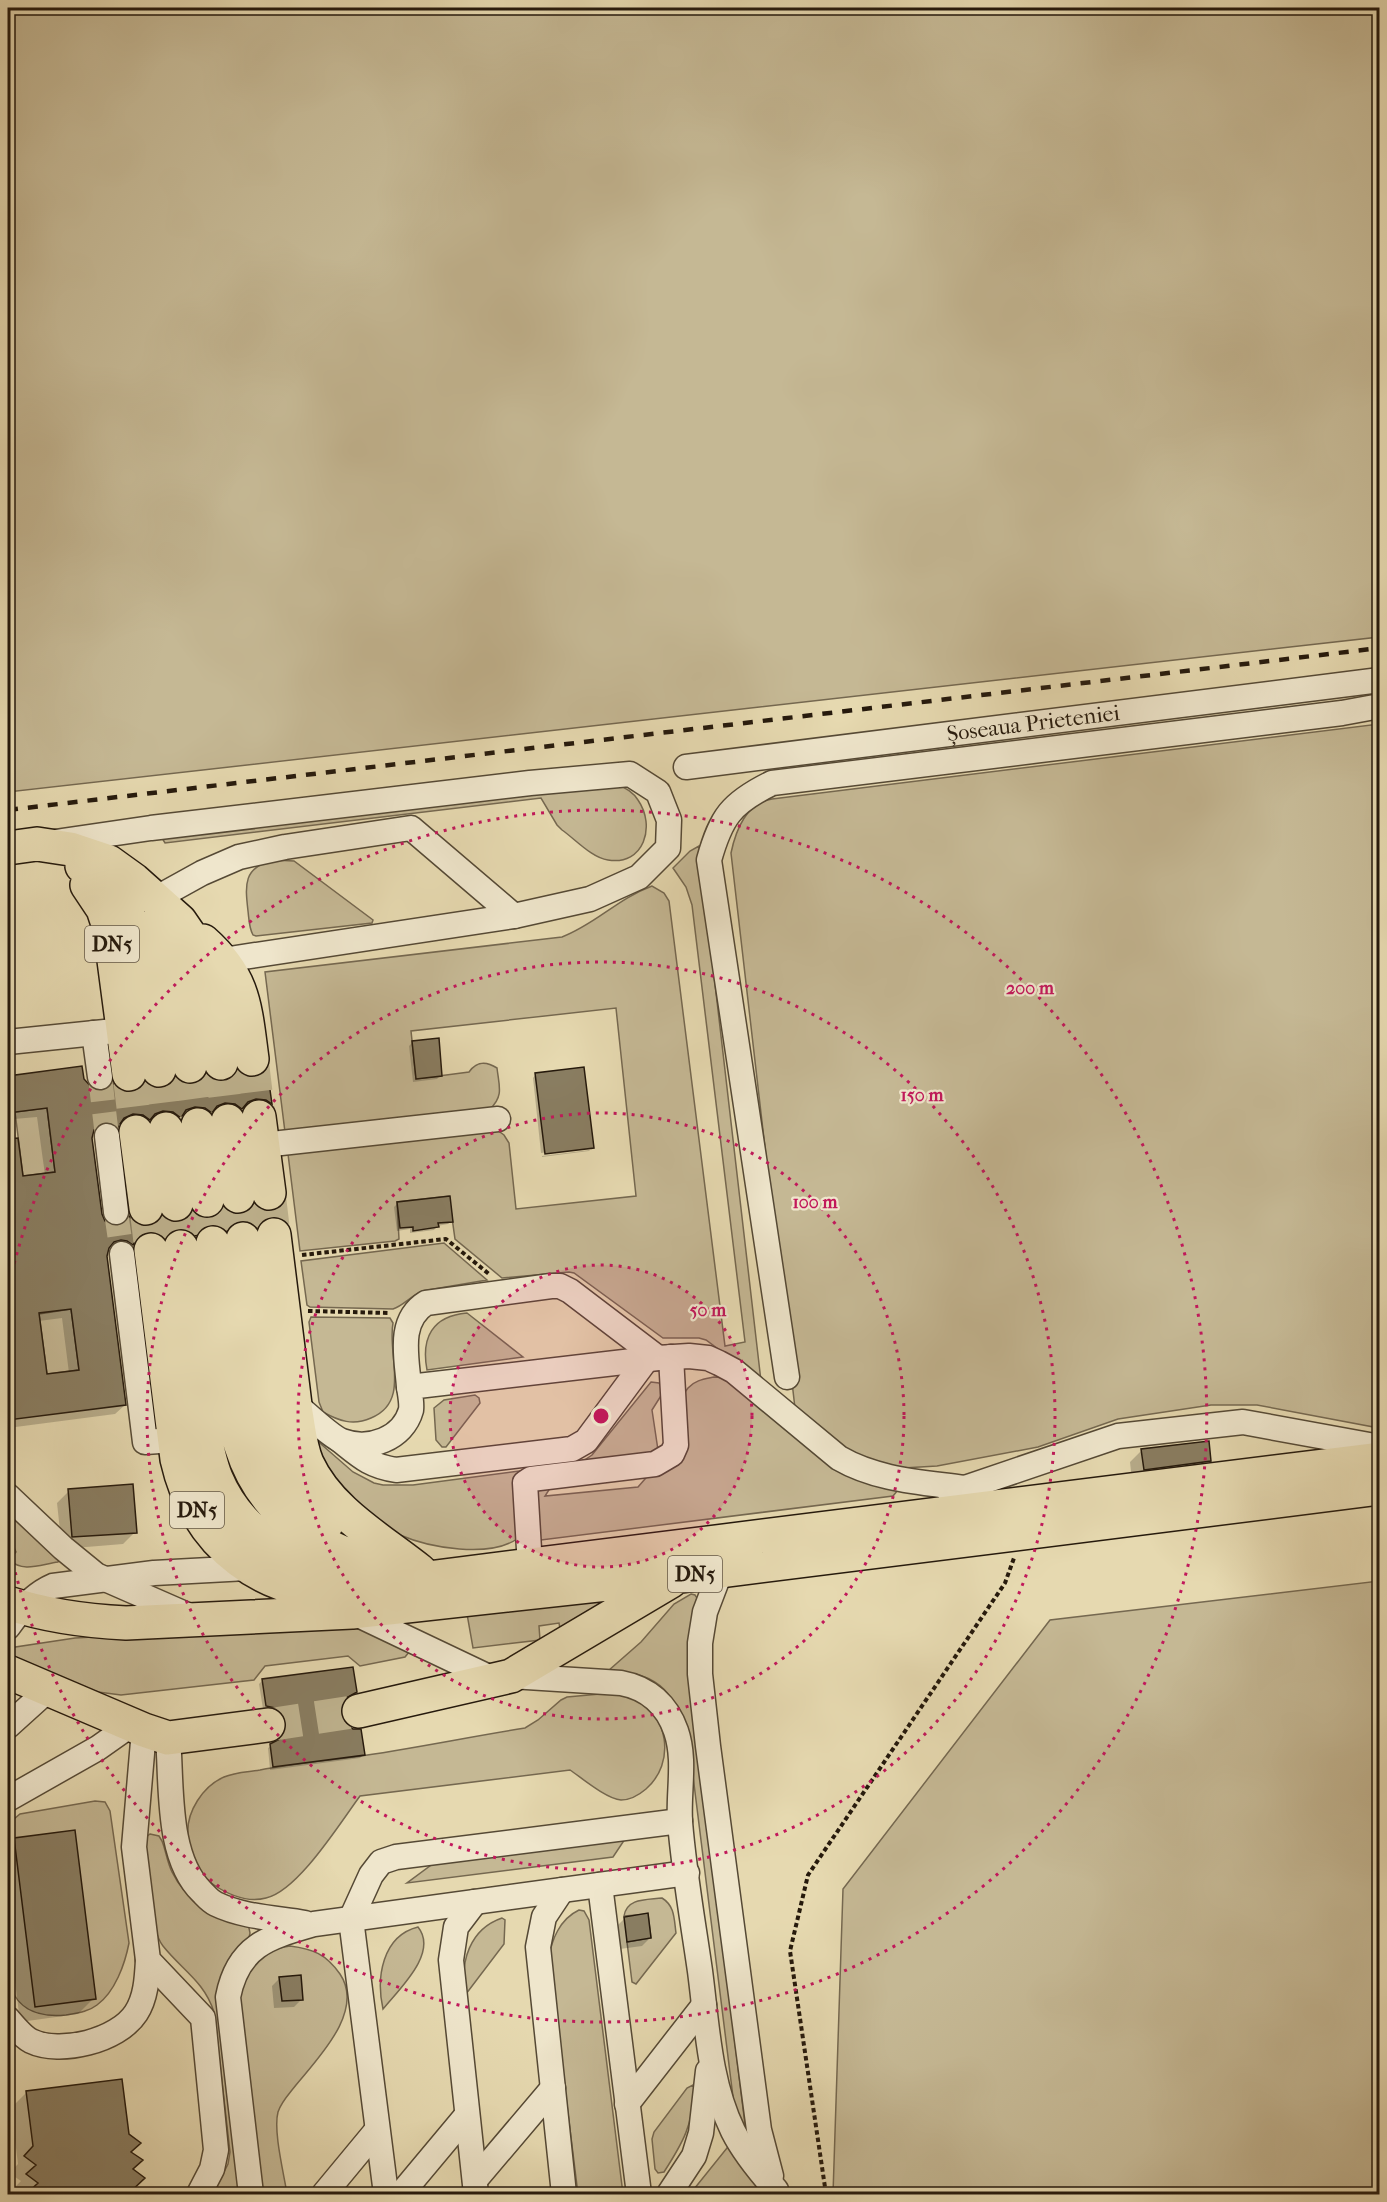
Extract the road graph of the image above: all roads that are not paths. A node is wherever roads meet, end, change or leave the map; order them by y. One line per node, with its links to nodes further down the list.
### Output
1 (1380, 680): 2 (lane, Șoseaua Prieteniei)
2 (1337, 686): 4 (lane); 5 (lane, Șoseaua Prieteniei)
3 (1380, 706): 4 (lane)
4 (1342, 712): 19 (lane)
5 (686, 766)
6 (22, 846): 7 (highway, DN5); 8 (lane); 11 (highway, DN5); 13 (highway, DN5)
7 (155, 899): 8 (lane); 9 (highway, DN5); 13 (highway, DN5)
8 (514, 916): 10 (lane)
9 (180, 921): 10 (highway, DN5); 13 (highway, DN5)
10 (223, 960): 13 (highway, DN5)
11 (109, 1031): 12 (lane); 13 (highway, DN5)
12 (8, 1042)
13 (175, 1068)
14 (498, 1119): 15 (lane)
15 (194, 1129): 16 (highway); 16 (highway); 16 (lane)
16 (192, 1202)
17 (209, 1247): 21 (highway); 30 (highway, DN5); 33 (highway, DN5)
18 (658, 1358): 20 (lane); 20 (lane); 22 (lane); 25 (lane); 29 (lane)
19 (787, 1377)
20 (409, 1387): 22 (lane)
21 (295, 1404): 22 (lane); 33 (highway)
22 (341, 1441)
23 (1380, 1447): 25 (lane)
24 (1380, 1459): 28 (highway, DN5)
25 (964, 1488): 28 (lane)
26 (1380, 1488): 31 (highway, DN5)
27 (8, 1496): 34 (lane)
28 (860, 1525): 29 (highway, DN5)
29 (530, 1566): 33 (highway, DN5)
30 (248, 1568): 33 (highway, DN5); 34 (lane)
31 (721, 1570): 32 (highway, DN5); 62 (lane)
32 (680, 1576): 36 (highway, DN5); 39 (highway, DN5)
33 (428, 1578)
34 (106, 1579): 35 (lane); 37 (lane)
35 (10, 1607): 37 (highway, DN5)
36 (352, 1612): 37 (highway, DN5); 39 (lane)
37 (200, 1620)
38 (8, 1672): 40 (highway)
39 (503, 1678): 41 (highway, DN5); 46 (lane)
40 (49, 1689): 43 (lane); 44 (highway)
41 (359, 1711)
42 (268, 1725): 44 (highway)
43 (8, 1726)
44 (148, 1731): 45 (lane); 52 (lane); 53 (lane)
45 (8, 1799)
46 (680, 1821): 47 (lane); 51 (lane)
47 (687, 1873): 48 (lane); 54 (lane)
48 (600, 1885): 49 (lane); 58 (lane)
49 (562, 1890): 50 (lane); 57 (lane)
50 (475, 1902): 51 (lane); 59 (lane)
51 (351, 1919): 52 (lane); 60 (lane)
52 (314, 1924): 64 (lane)
53 (148, 1960): 55 (lane); 63 (lane)
54 (705, 2006): 56 (lane); 58 (lane)
55 (8, 2019)
56 (710, 2054): 62 (lane); 70 (lane)
57 (553, 2088): 61 (lane); 68 (lane)
58 (627, 2104): 69 (lane)
59 (467, 2115): 61 (lane); 67 (lane)
60 (377, 2130): 65 (lane); 66 (lane)
61 (475, 2187)
62 (777, 2192)
63 (199, 2194)
64 (251, 2194)
65 (324, 2194)
66 (386, 2194)
67 (401, 2194)
68 (564, 2194)
69 (639, 2194)
70 (669, 2194)

